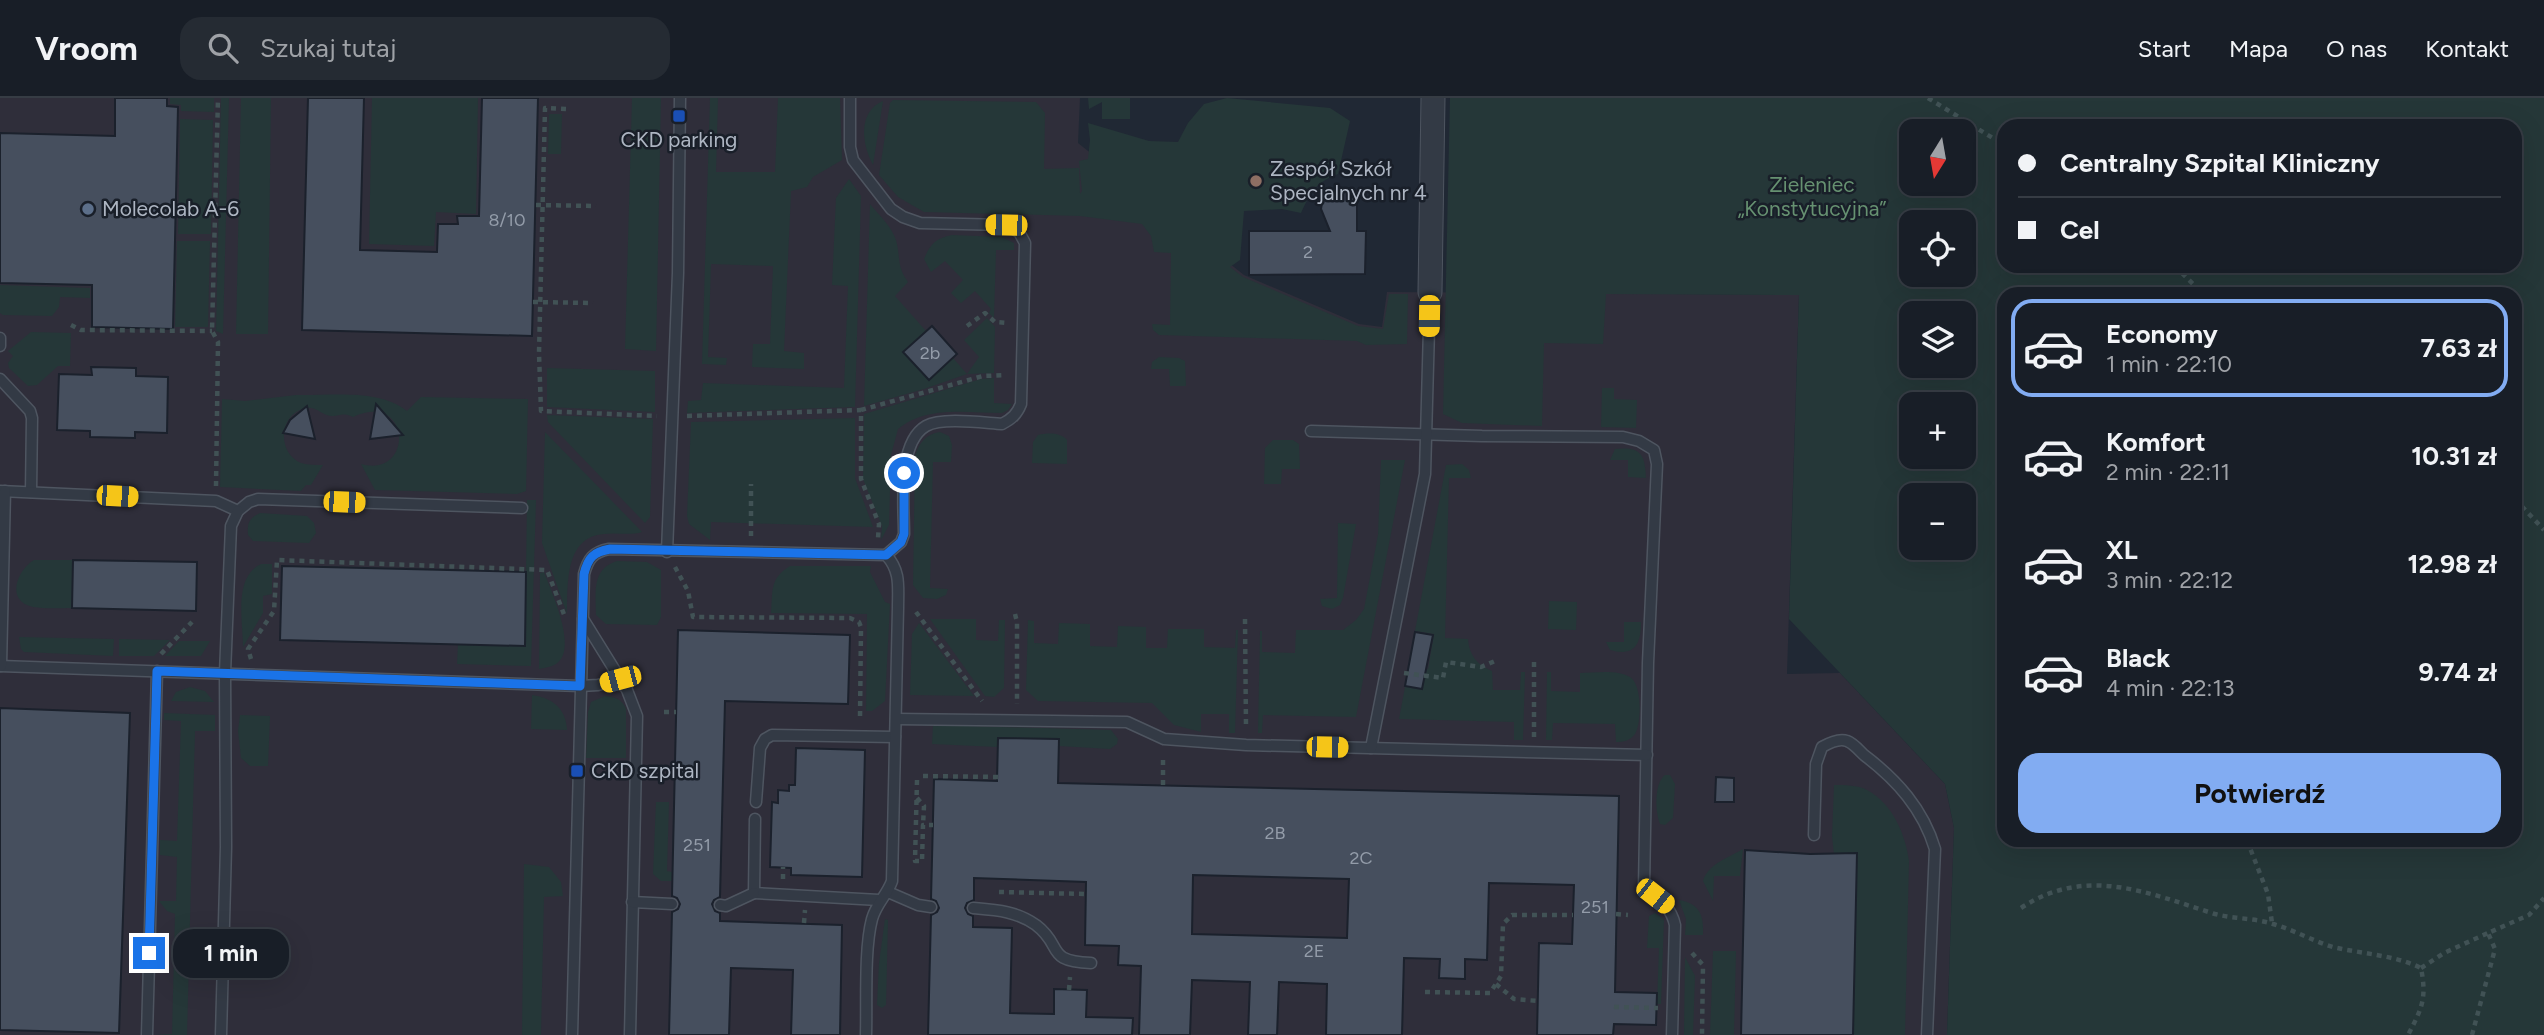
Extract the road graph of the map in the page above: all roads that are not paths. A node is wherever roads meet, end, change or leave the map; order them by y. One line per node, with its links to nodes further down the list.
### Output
1 (680, 98): 14 (lane)
2 (850, 98): 15 (lane)
3 (1433, 98): 4 (street)
4 (1430, 292): 9 (lane)
5 (0, 338): 6 (lane)
6 (0, 346)
7 (0, 379): 11 (lane)
8 (1311, 431): 9 (lane)
9 (1427, 434): 24 (lane); 25 (lane)
10 (3, 491): 11 (lane); 17 (lane)
11 (31, 492): 13 (lane)
12 (522, 508): 13 (lane)
13 (238, 511): 19 (lane)
14 (667, 552): 15 (lane); 16 (lane)
15 (881, 555): 22 (lane)
16 (583, 619): 20 (lane); 21 (lane)
17 (1, 666): 18 (lane)
18 (157, 671): 19 (lane); 37 (lane)
19 (225, 673): 21 (lane); 38 (lane)
20 (620, 679): 21 (lane); 31 (lane)
21 (580, 686): 39 (lane)
22 (896, 719): 23 (lane); 24 (lane)
23 (895, 737): 26 (lane); 30 (lane)
24 (1371, 748): 25 (lane)
25 (1647, 755): 42 (lane)
26 (756, 802)
27 (755, 819): 29 (lane)
28 (1814, 835): 43 (lane)
29 (754, 893): 30 (lane); 33 (lane)
30 (884, 896): 34 (lane); 41 (lane)
31 (632, 902): 32 (lane); 40 (lane)
32 (672, 904)
33 (720, 905)
34 (931, 907)
35 (973, 908): 36 (lane)
36 (1091, 963)
37 (147, 1035)
38 (221, 1035)
39 (572, 1035)
40 (629, 1035)
41 (866, 1035)
42 (1672, 1035)
43 (1927, 1035)

